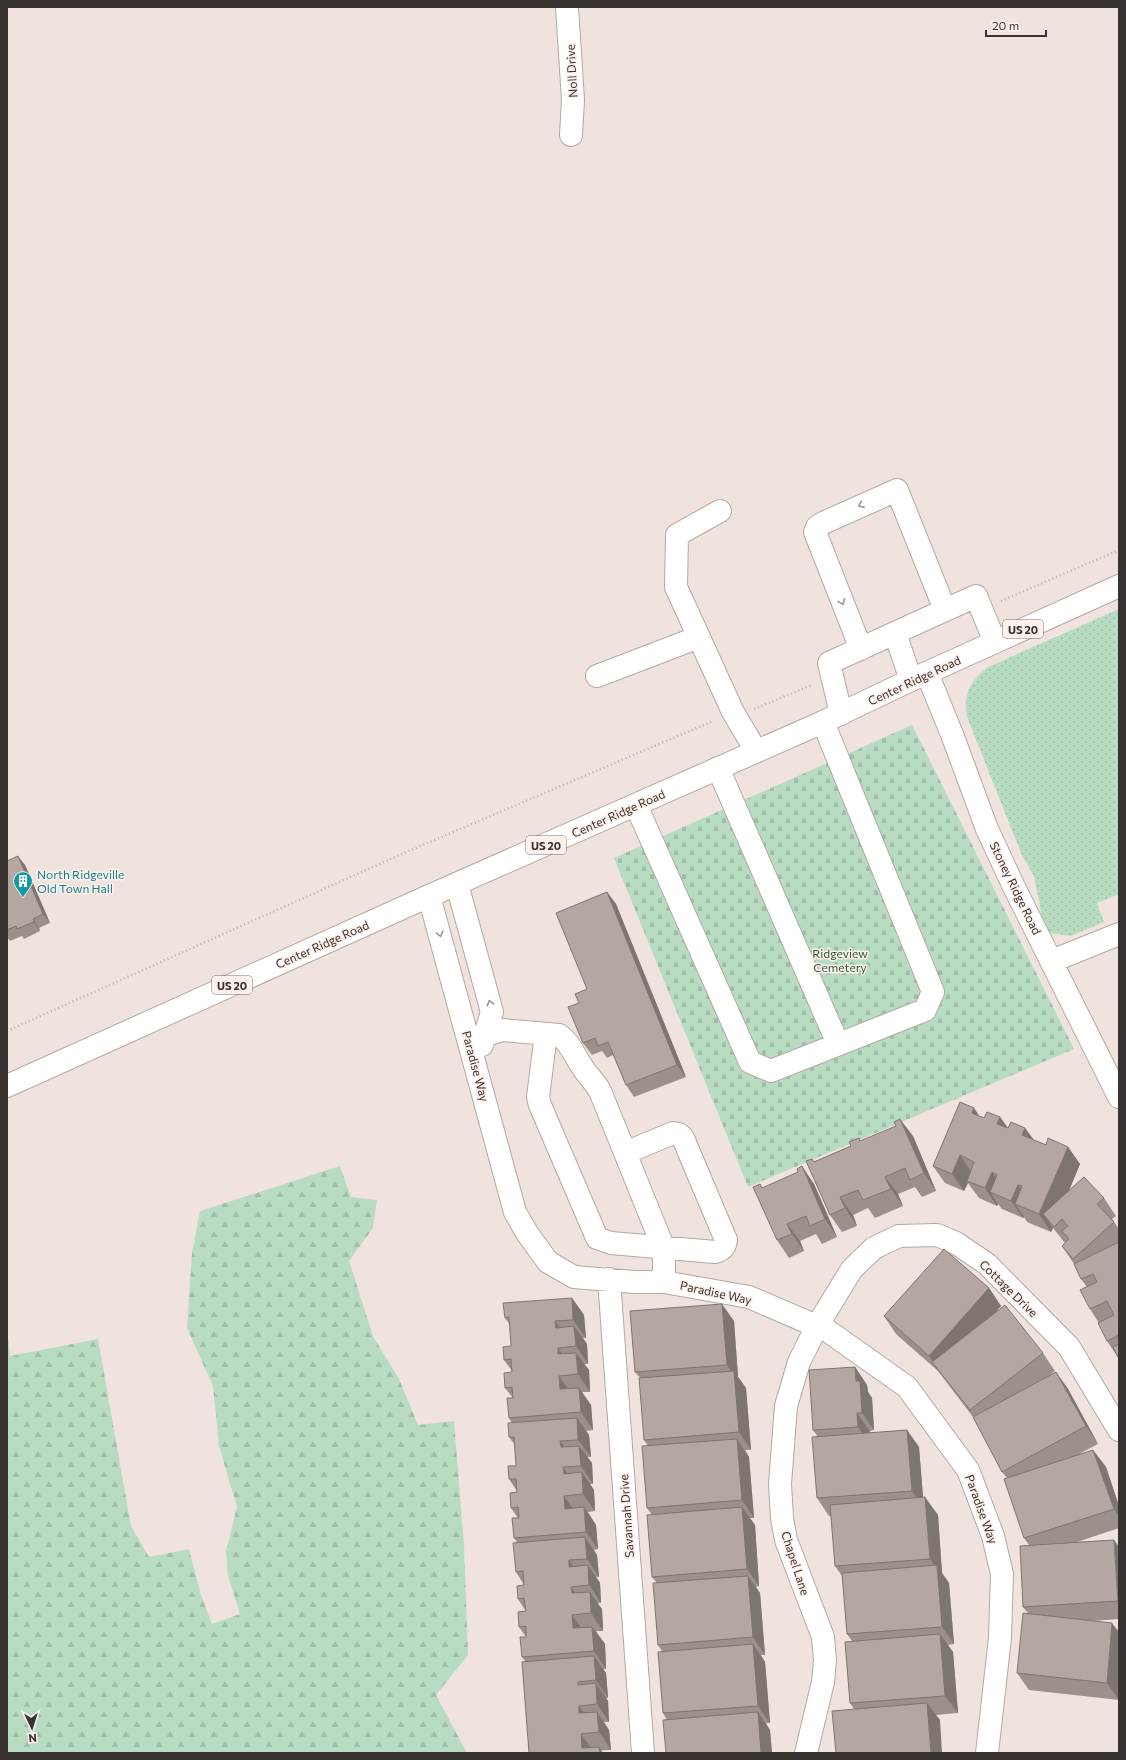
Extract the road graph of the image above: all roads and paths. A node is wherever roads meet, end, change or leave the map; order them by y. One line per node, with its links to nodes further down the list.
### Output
1 (567, 7): 2 (street, Noll Drive)
2 (571, 135)
3 (720, 512): 7 (street)
4 (1119, 586): 8 (street, Center Ridge Road / US 20)
5 (945, 610): 6 (street); 8 (street); 9 (street, one-way to 9)
6 (895, 633): 9 (street); 12 (street, Stoney Ridge Road)
7 (699, 637): 10 (street); 13 (street)
8 (996, 642): 12 (street, Center Ridge Road / US 20)
9 (861, 649): 11 (street)
10 (598, 676)
11 (832, 677): 13 (path); 14 (street)
12 (919, 677): 14 (street, Center Ridge Road / US 20); 21 (street, Stoney Ridge Road)
13 (733, 712): 15 (street); 22 (path)
14 (832, 718): 15 (street, Center Ridge Road / US 20); 25 (street)
15 (756, 752): 16 (street, Center Ridge Road / US 20)
16 (718, 768): 17 (street, Center Ridge Road / US 20); 25 (street)
17 (636, 806): 18 (street, Center Ridge Road / US 20); 25 (street)
18 (457, 884): 19 (street, Center Ridge Road / US 20); 24 (street, one-way to 18)
19 (429, 896): 24 (street, Paradise Way, one-way to 24); 26 (street, Center Ridge Road / US 20)
20 (1119, 934): 21 (street)
21 (1052, 961): 27 (street, Stoney Ridge Road)
22 (7, 1030)
23 (546, 1034): 24 (street); 28 (street); 29 (street)
24 (477, 1037): 30 (street, Paradise Way)
25 (838, 1044)
26 (7, 1086)
27 (1119, 1097)
28 (625, 1153): 29 (street); 29 (street)
29 (664, 1249): 31 (street)
30 (609, 1280): 31 (street, Paradise Way); 34 (street, Savannah Drive)
31 (664, 1282): 32 (street, Paradise Way)
32 (817, 1326): 33 (street, Cottage Drive); 35 (street, Chapel Lane); 36 (street, Paradise Way)
33 (1119, 1430)
34 (643, 1753)
35 (806, 1753)
36 (987, 1753)

